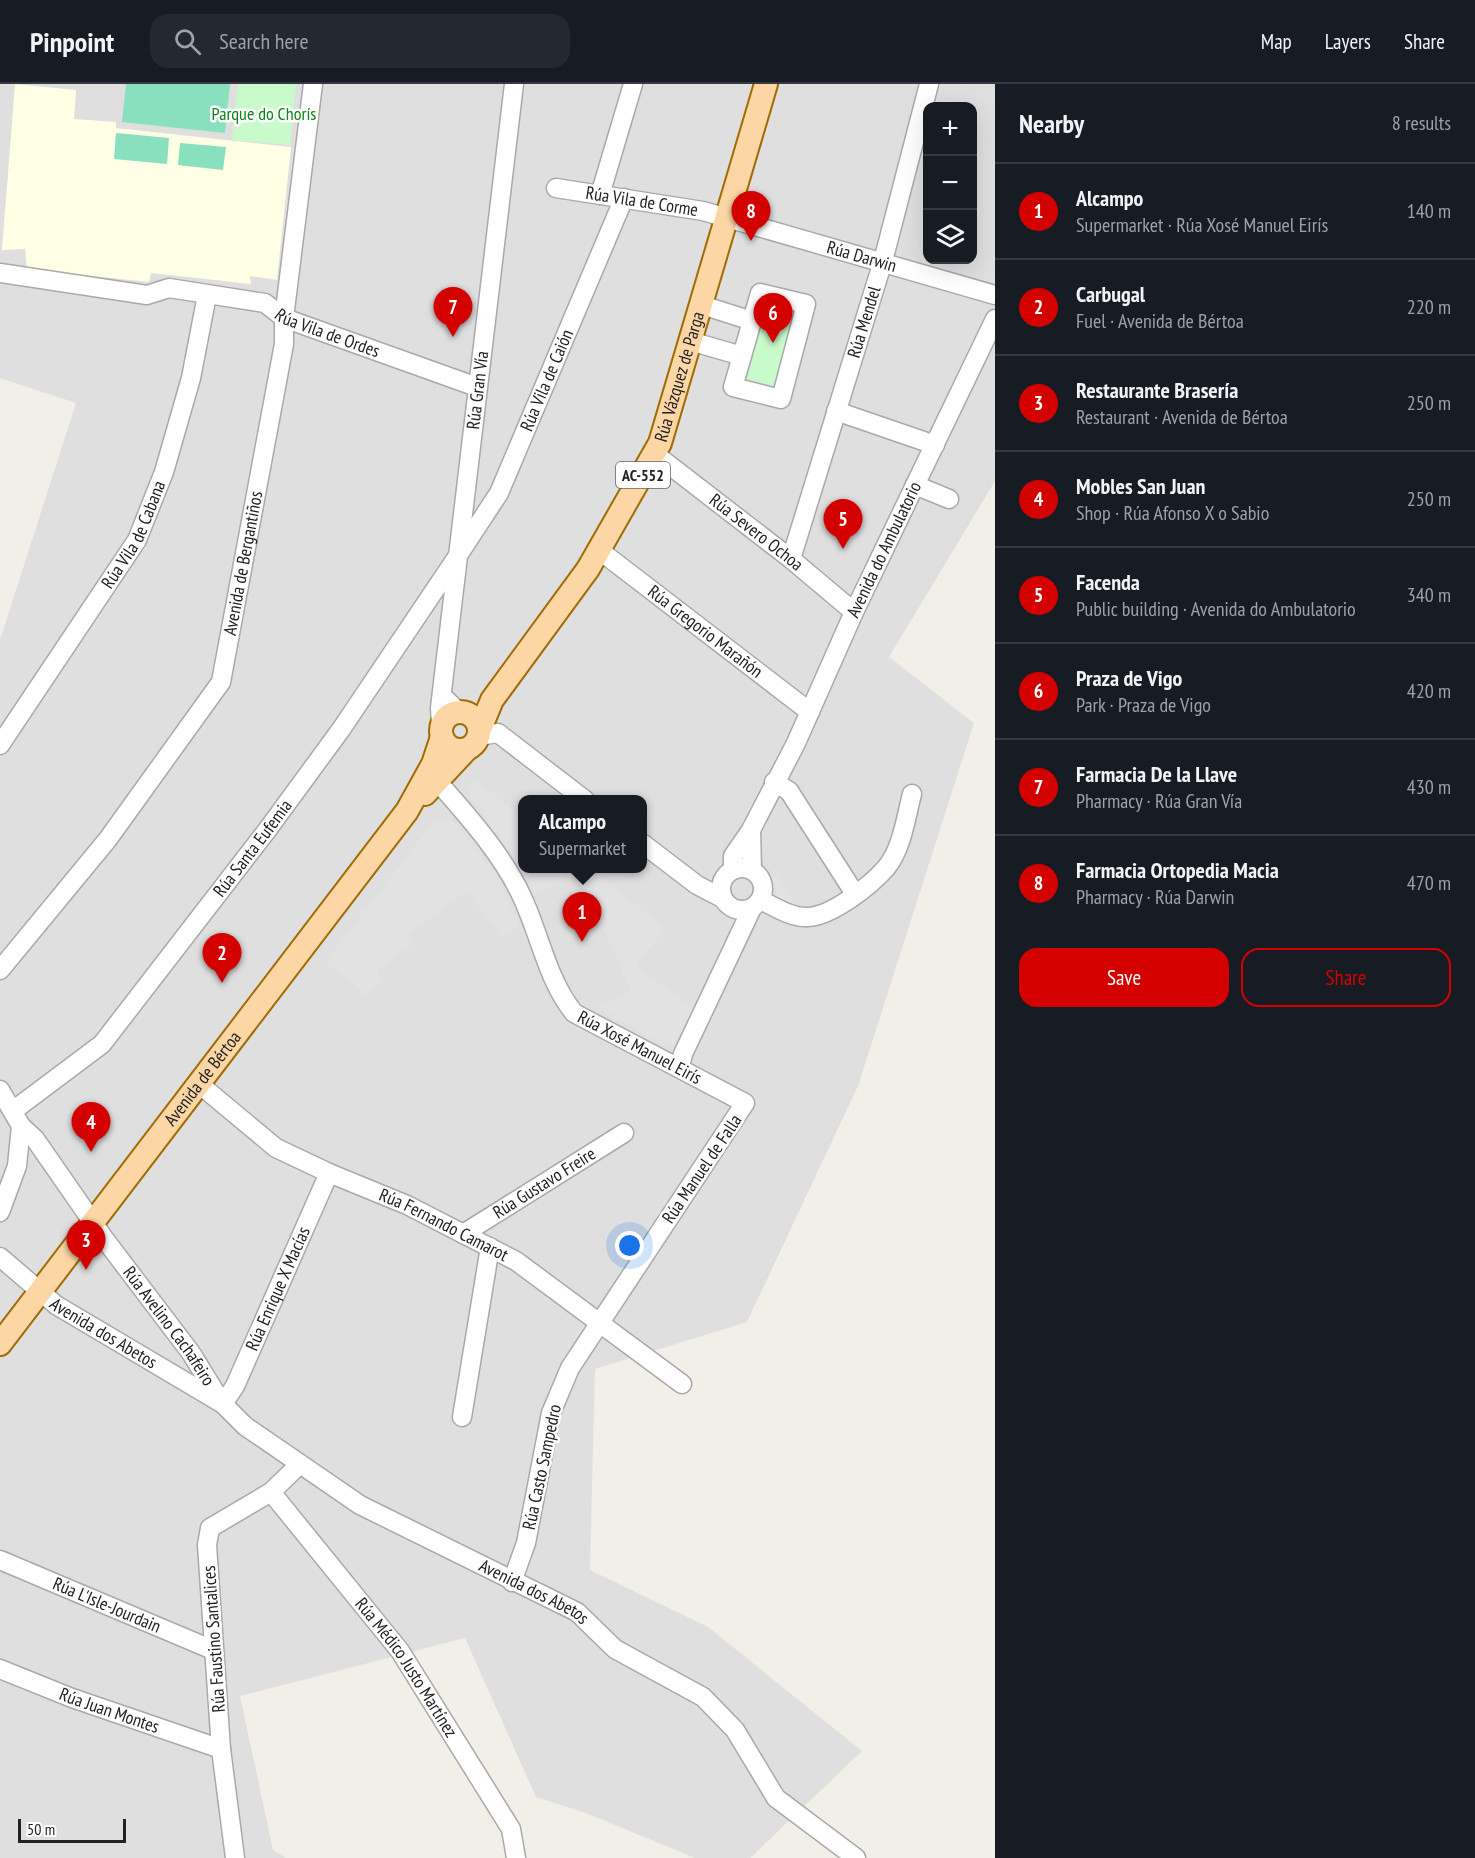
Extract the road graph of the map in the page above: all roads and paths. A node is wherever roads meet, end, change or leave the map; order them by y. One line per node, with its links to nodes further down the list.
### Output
1 (313, 84): 15 (street, Avenida de Bergantiños)
2 (514, 84): 20 (street, Rúa Gran Vía)
3 (633, 84): 7 (street)
4 (766, 84): 9 (main road, Rúa Vázquez de Parga / AC-552)
5 (929, 84): 10 (street, Rúa Mendel)
6 (556, 189): 7 (street, Rúa Vila de Corme)
7 (600, 195): 8 (street, Rúa Vila de Corme)
8 (624, 198): 9 (street, Rúa Vila de Corme); 27 (street, Rúa Vila de Caión)
9 (728, 217): 10 (street, Rúa Darwin); 14 (main road, Rúa Vázquez de Parga / AC-552)
10 (883, 261): 12 (street, Rúa Darwin); 21 (street, Rúa Mendel)
11 (0, 273): 13 (street, Rúa Vila de Ordes)
12 (995, 294)
13 (207, 295): 15 (street, Rúa Vila de Ordes); 33 (street, Rúa Vila de Cabana)
14 (702, 306): 17 (street); 18 (main road, Rúa Vázquez de Parga / AC-552)
15 (284, 318): 20 (street, Rúa Vila de Ordes); 48 (street, Avenida de Bergantiños)
16 (995, 319): 22 (street, Avenida do Ambulatorio)
17 (752, 321): 19 (street); 19 (street)
18 (690, 341): 19 (street); 23 (main road, Rúa Vázquez de Parga / AC-552)
19 (742, 356)
20 (477, 387): 27 (street, Rúa Gran Vía)
21 (836, 411): 22 (street); 28 (street, Rúa Mendel)
22 (935, 444): 24 (street, Avenida do Ambulatorio)
23 (655, 454): 26 (main road, Rúa Vázquez de Parga / AC-552); 28 (street, Rúa Severo Ochoa)
24 (915, 485): 25 (street); 29 (street, Avenida do Ambulatorio)
25 (949, 499)
26 (599, 550): 30 (main road, Rúa Vázquez de Parga / AC-552); 31 (street, Rúa Gregorio Marañón)
27 (457, 557): 32 (street, Rúa Gran Vía); 53 (street, Rúa Santa Eufemia)
28 (791, 559): 29 (street, Rúa Severo Ochoa)
29 (854, 612): 31 (street, Avenida do Ambulatorio)
30 (492, 700): 32 (main road); 34 (main road, Rúa Vázquez de Parga / AC-552)
31 (810, 712): 35 (street, Avenida do Ambulatorio)
32 (449, 716): 34 (main road); 34 (main road); 39 (main road, Avenida de Bértoa / AC-552)
33 (0, 745)
34 (469, 745): 36 (street); 38 (street); 39 (main road, Avenida de Bértoa / AC-552)
35 (774, 782): 40 (street, Avenida do Ambulatorio); 44 (street)
36 (445, 790): 39 (street); 49 (street, Rúa Xosé Manuel Eirís)
37 (912, 794): 44 (street)
38 (578, 795)
39 (414, 805): 50 (main road, Avenida de Bértoa / AC-552)
40 (751, 830): 42 (street, Avenida do Ambulatorio); 43 (street, Avenida do Ambulatorio)
41 (647, 847): 45 (street)
42 (733, 870): 43 (street); 45 (street)
43 (753, 870): 46 (street)
44 (855, 894): 46 (street)
45 (728, 903): 46 (street); 47 (street)
46 (756, 904): 47 (street)
47 (736, 939): 49 (street)
48 (0, 970)
49 (680, 1066): 52 (street, Rúa Xosé Manuel Eirís)
50 (198, 1083): 55 (street, Rúa Fernando Camarot); 57 (main road, Avenida de Bértoa / AC-552)
51 (0, 1090): 53 (street, Rúa Avelino Cachafeiro)
52 (745, 1103): 62 (street, Rúa Manuel de Falla)
53 (17, 1118): 56 (street); 57 (street, Rúa Avelino Cachafeiro)
54 (624, 1132): 58 (street, Rúa Gustavo Freire)
55 (329, 1173): 58 (street, Rúa Fernando Camarot); 67 (street, Rúa Enrique X Macías)
56 (0, 1212)
57 (93, 1221): 61 (main road, Avenida de Bértoa / AC-552); 64 (street, Rúa Avelino Cachafeiro)
58 (464, 1234): 59 (street, Rúa Fernando Camarot)
59 (490, 1247): 62 (street, Rúa Fernando Camarot); 68 (street)
60 (0, 1257): 61 (street, Avenida dos Abetos)
61 (38, 1293): 63 (main road, Avenida de Bértoa / AC-552); 65 (street, Avenida dos Abetos)
62 (597, 1323): 66 (street, Rúa Fernando Camarot); 72 (street, Rúa Casto Sampedro)
63 (0, 1344)
64 (191, 1353): 65 (street, Avenida dos Abetos); 67 (street, Rúa Avelino Cachafeiro)
65 (171, 1372): 67 (street, Avenida dos Abetos)
66 (682, 1384)
67 (223, 1404): 69 (street, Avenida dos Abetos)
68 (462, 1417)
69 (299, 1465): 70 (street, Rúa Faustino Santalices); 72 (street, Avenida dos Abetos)
70 (271, 1492): 73 (street, Rúa Faustino Santalices); 77 (street, Rúa Médico Justo Martínez)
71 (0, 1560): 73 (street, Rúa L'Isle-Jourdain)
72 (512, 1582): 78 (street, Avenida dos Abetos)
73 (213, 1650): 75 (street, Rúa Faustino Santalices)
74 (0, 1669): 75 (street, Rúa Juan Montes)
75 (221, 1749): 76 (street, Rúa Faustino Santalices)
76 (235, 1858)
77 (516, 1858)
78 (856, 1858)

